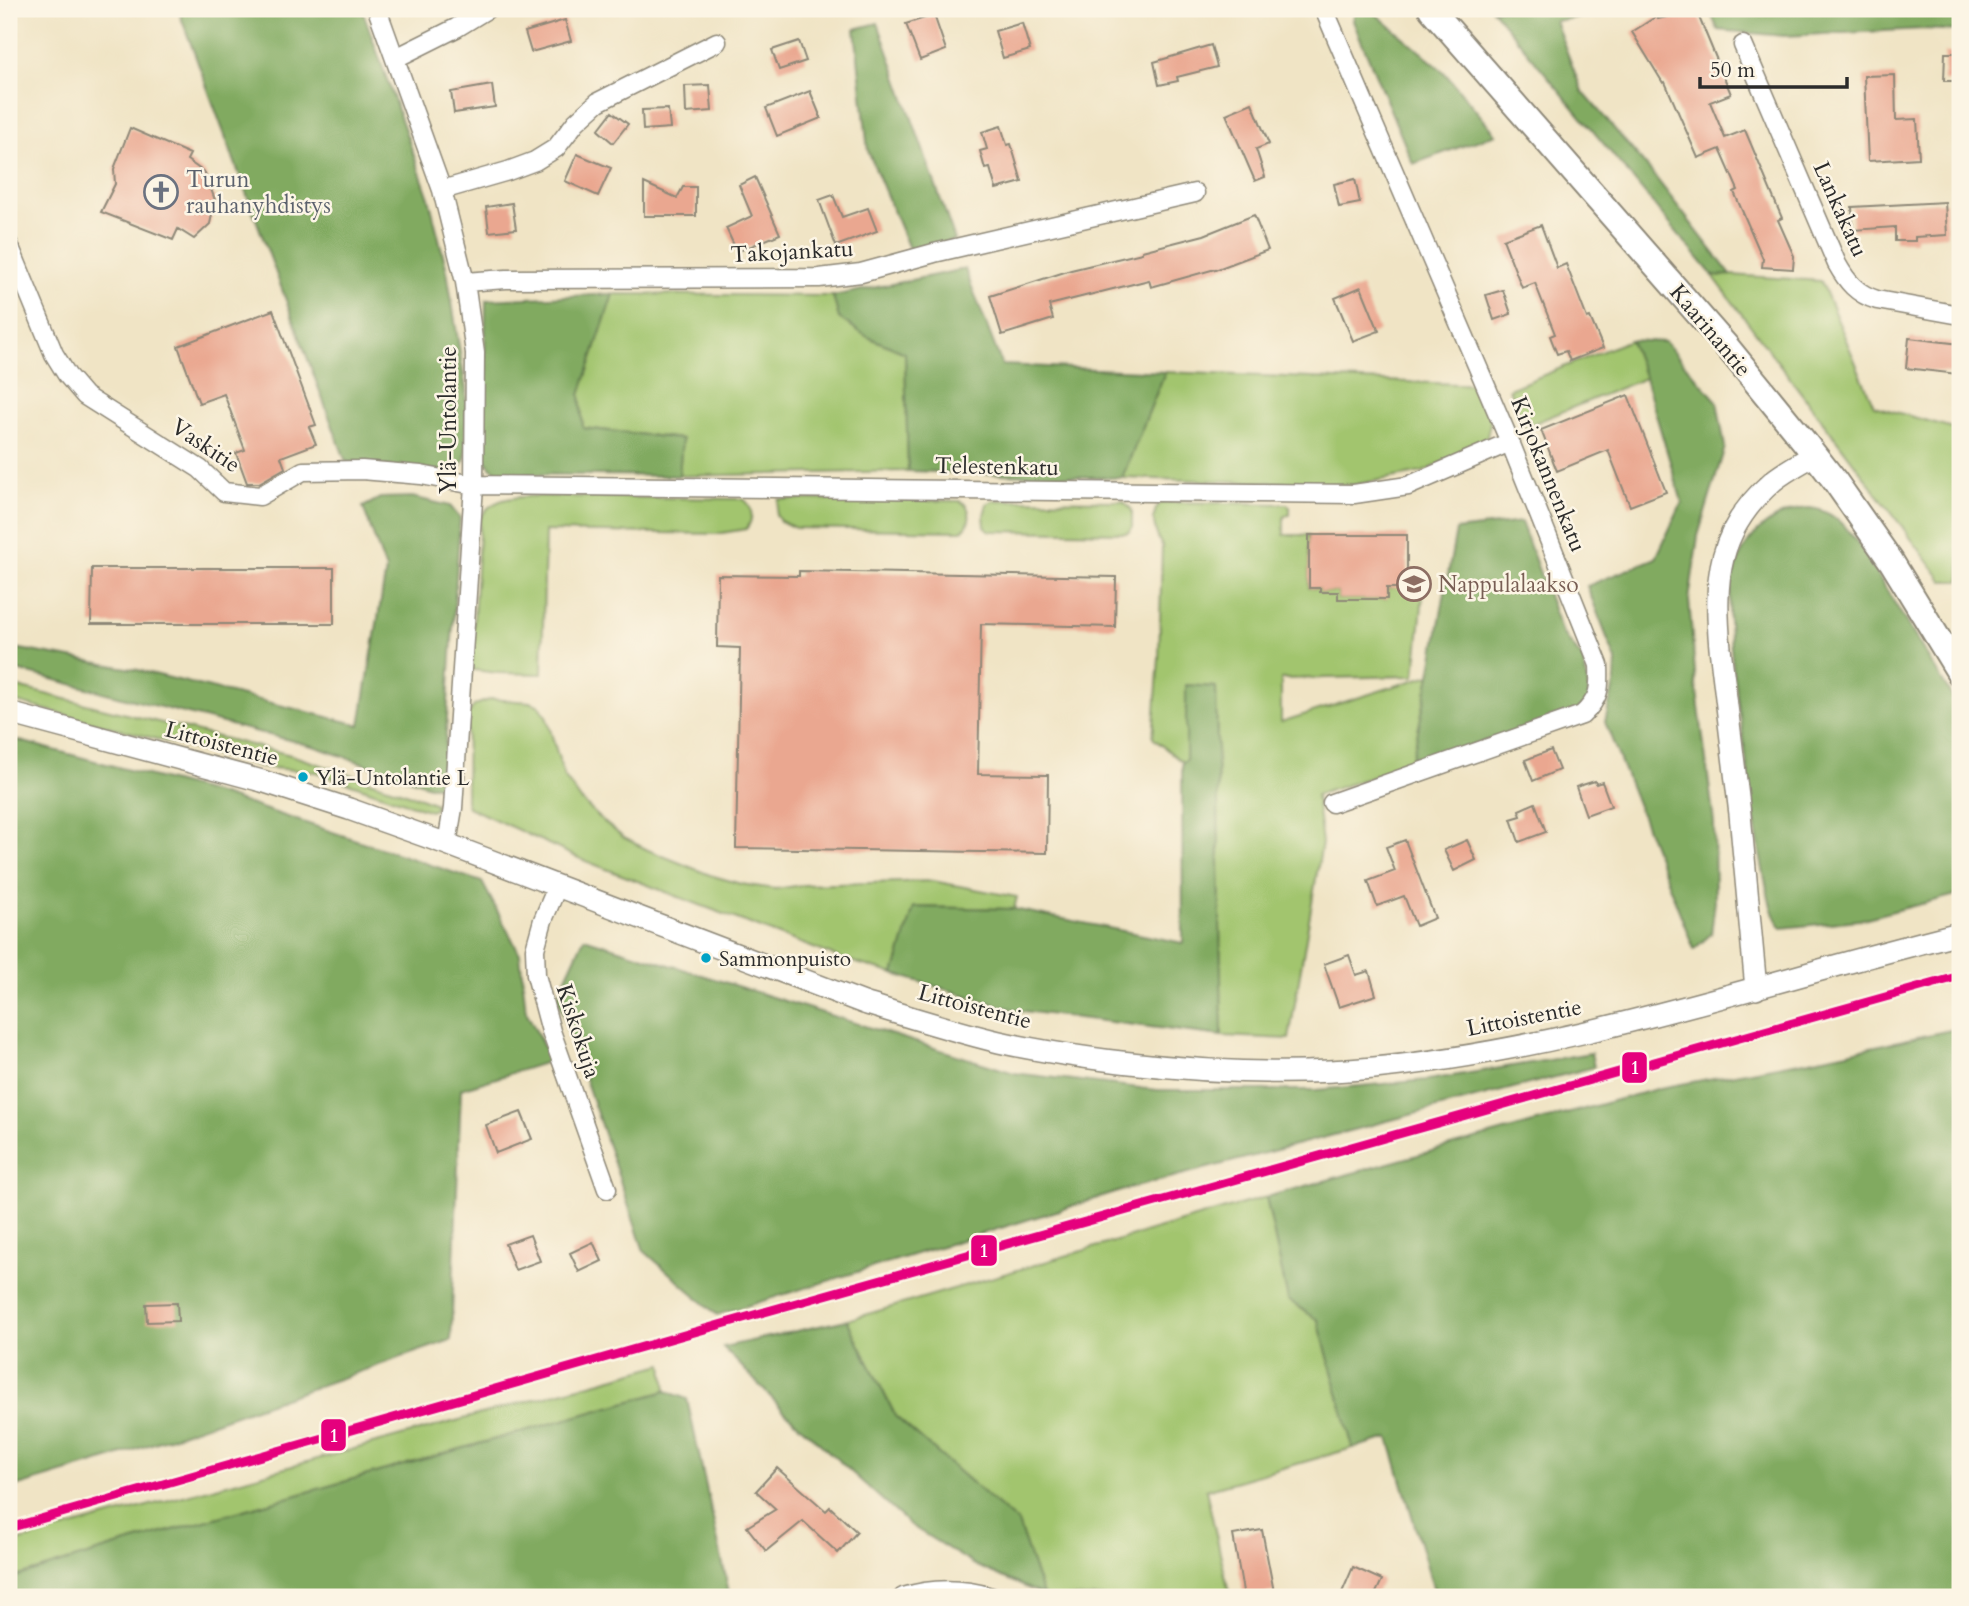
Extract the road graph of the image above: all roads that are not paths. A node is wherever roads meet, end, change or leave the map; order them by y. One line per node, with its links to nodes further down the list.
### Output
1 (377, 9): 7 (street, Ylä-Untolantie)
2 (488, 9): 7 (street)
3 (1324, 9): 13 (street, Kirjokannenkatu)
4 (1431, 9): 14 (main road, Kaarinantie)
5 (717, 42): 8 (street)
6 (1743, 45): 12 (street, Lankakatu)
7 (396, 58): 8 (street, Ylä-Untolantie)
8 (442, 190): 11 (street, Ylä-Untolantie)
9 (1195, 193): 11 (street, Takojankatu)
10 (9, 245): 15 (street, Vaskitie)
11 (465, 282): 15 (street, Ylä-Untolantie)
12 (1960, 315)
13 (1510, 442): 15 (street, Telestenkatu); 18 (street, Kirjokannenkatu)
14 (1814, 455): 16 (main road, Kaarinantie); 22 (street)
15 (474, 485): 19 (street, Ylä-Untolantie)
16 (1960, 674)
17 (9, 713): 19 (street, Littoistentie)
18 (1332, 803)
19 (447, 844): 20 (street, Littoistentie)
20 (557, 887): 22 (street, Littoistentie); 23 (street, Kiskokuja)
21 (1960, 933): 22 (street, Littoistentie)
22 (1756, 989)
23 (607, 1189)
24 (902, 1597): 25 (street)
25 (992, 1597)

